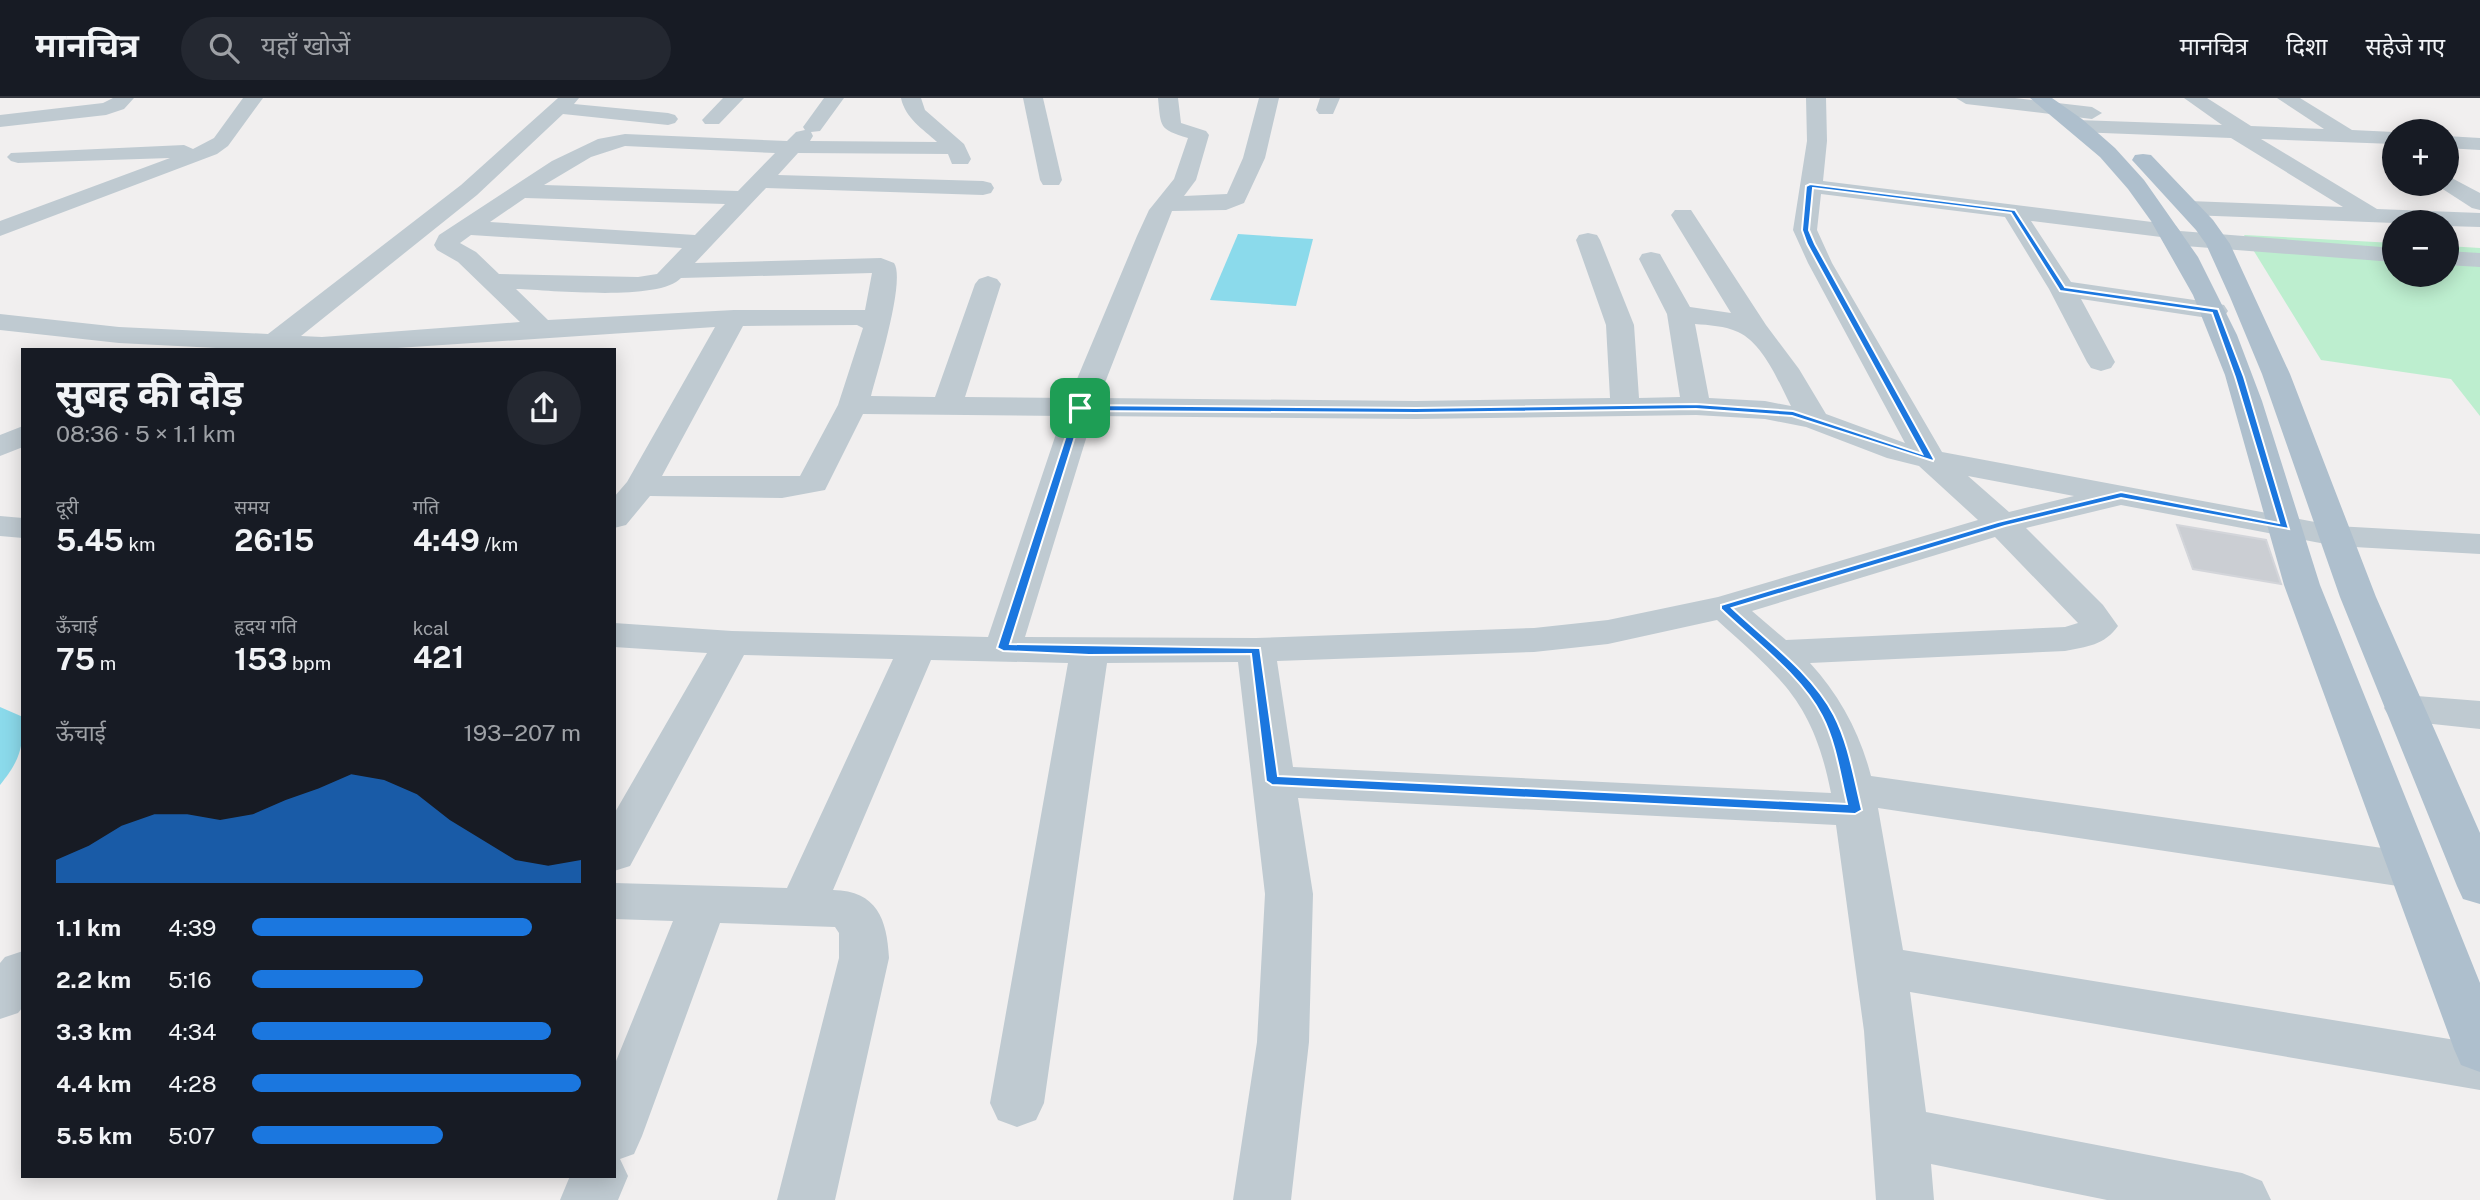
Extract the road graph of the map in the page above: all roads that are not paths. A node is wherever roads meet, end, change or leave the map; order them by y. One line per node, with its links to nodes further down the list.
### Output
1 (124, 98): 16 (street)
2 (253, 98): 26 (street)
3 (734, 98): 15 (street)
4 (834, 98): 19 (street)
5 (911, 98): 25 (street)
6 (1033, 98): 31 (street)
7 (1168, 98): 40 (street)
8 (1269, 98): 40 (street)
9 (1816, 98): 33 (street)
10 (1966, 98): 14 (street)
11 (2194, 98): 20 (street)
12 (2287, 98): 21 (street)
13 (564, 103): 15 (street); 67 (street)
14 (2074, 112): 20 (street); 45 (main road)
15 (712, 120): 17 (street)
16 (0, 121)
17 (737, 122)
18 (788, 125): 19 (street)
19 (813, 127): 27 (street)
20 (2241, 132): 21 (street); 42 (street)
21 (2345, 134): 22 (street)
22 (2382, 137)
23 (2459, 143): 24 (street)
24 (2480, 144)
25 (957, 148): 27 (street); 34 (street)
26 (210, 150): 28 (street); 47 (street)
27 (785, 154): 32 (street); 37 (street)
28 (18, 157)
29 (2459, 172): 30 (street)
30 (2469, 172)
31 (1051, 180)
32 (760, 181): 34 (street); 38 (street)
33 (1810, 186): 41 (street); 80 (street)
34 (960, 187): 35 (street)
35 (983, 188)
36 (2459, 189): 39 (street)
37 (520, 191): 38 (street); 46 (street)
38 (742, 198): 49 (street)
39 (2480, 203)
40 (1166, 204): 76 (street)
41 (2013, 211): 45 (street); 58 (street)
42 (2370, 214): 44 (street); 45 (street)
43 (1683, 215): 65 (street)
44 (2480, 220)
45 (2176, 226): 50 (main road); 59 (main road)
46 (465, 228): 49 (street); 56 (street)
47 (0, 229)
48 (1588, 240): 75 (street)
49 (698, 242): 55 (street)
50 (2218, 244): 51 (street); 88 (main road)
51 (2382, 254)
52 (1651, 259): 60 (street)
53 (2459, 259): 54 (street)
54 (2480, 260)
55 (673, 271): 56 (street); 63 (street)
56 (492, 281): 66 (street)
57 (988, 284): 73 (street)
58 (2062, 289): 59 (street); 71 (street)
59 (2215, 311): 86 (main road)
60 (1680, 314): 65 (street); 74 (street)
61 (734, 318): 63 (street); 64 (street); 81 (street)
62 (0, 322): 68 (street)
63 (876, 322): 72 (street)
64 (607, 324): 66 (street); 70 (street)
65 (1753, 327): 77 (street)
66 (541, 328): 69 (street)
67 (273, 344): 68 (street); 69 (street)
68 (190, 345)
69 (319, 347)
70 (588, 348)
71 (2101, 362)
72 (853, 405): 73 (street); 81 (street)
73 (947, 406): 76 (street)
74 (1696, 406): 75 (street); 77 (street)
75 (1625, 407): 76 (street)
76 (1080, 408): 94 (street)
77 (1814, 419): 80 (street)
78 (21, 436): 79 (street)
79 (0, 447)
80 (1930, 459): 82 (street); 84 (street)
81 (641, 486): 83 (street)
82 (2121, 495): 84 (street); 86 (street)
83 (616, 516)
84 (2001, 524): 90 (street); 97 (street)
85 (0, 526): 87 (street)
86 (2285, 527): 88 (street); 103 (main road)
87 (21, 528)
88 (2336, 536): 89 (street); 98 (main road)
89 (2480, 544)
90 (1725, 607): 95 (street); 97 (street)
91 (616, 635): 92 (street)
92 (732, 643): 93 (street); 102 (street)
93 (916, 648): 94 (street); 107 (street)
94 (1003, 648): 96 (street)
95 (1256, 650): 96 (street); 100 (street)
96 (1089, 651): 113 (street)
97 (1775, 653): 101 (street)
98 (2404, 708): 99 (street); 104 (main road)
99 (2480, 715)
100 (1272, 781): 101 (street); 119 (street)
101 (1853, 799): 103 (street); 108 (street)
102 (616, 850)
103 (2411, 870): 111 (main road)
104 (2477, 870)
105 (616, 901): 106 (street)
106 (703, 905): 107 (street); 114 (street)
107 (802, 908): 118 (street)
108 (1882, 967): 112 (street); 115 (street)
109 (21, 973): 110 (street)
110 (0, 998)
111 (2480, 1049)
112 (2480, 1068)
113 (1017, 1103)
114 (616, 1131)
115 (1902, 1133): 120 (street); 121 (street)
116 (598, 1178): 117 (street)
117 (589, 1200)
118 (806, 1200)
119 (1262, 1200)
120 (1905, 1200)
121 (2242, 1200)

